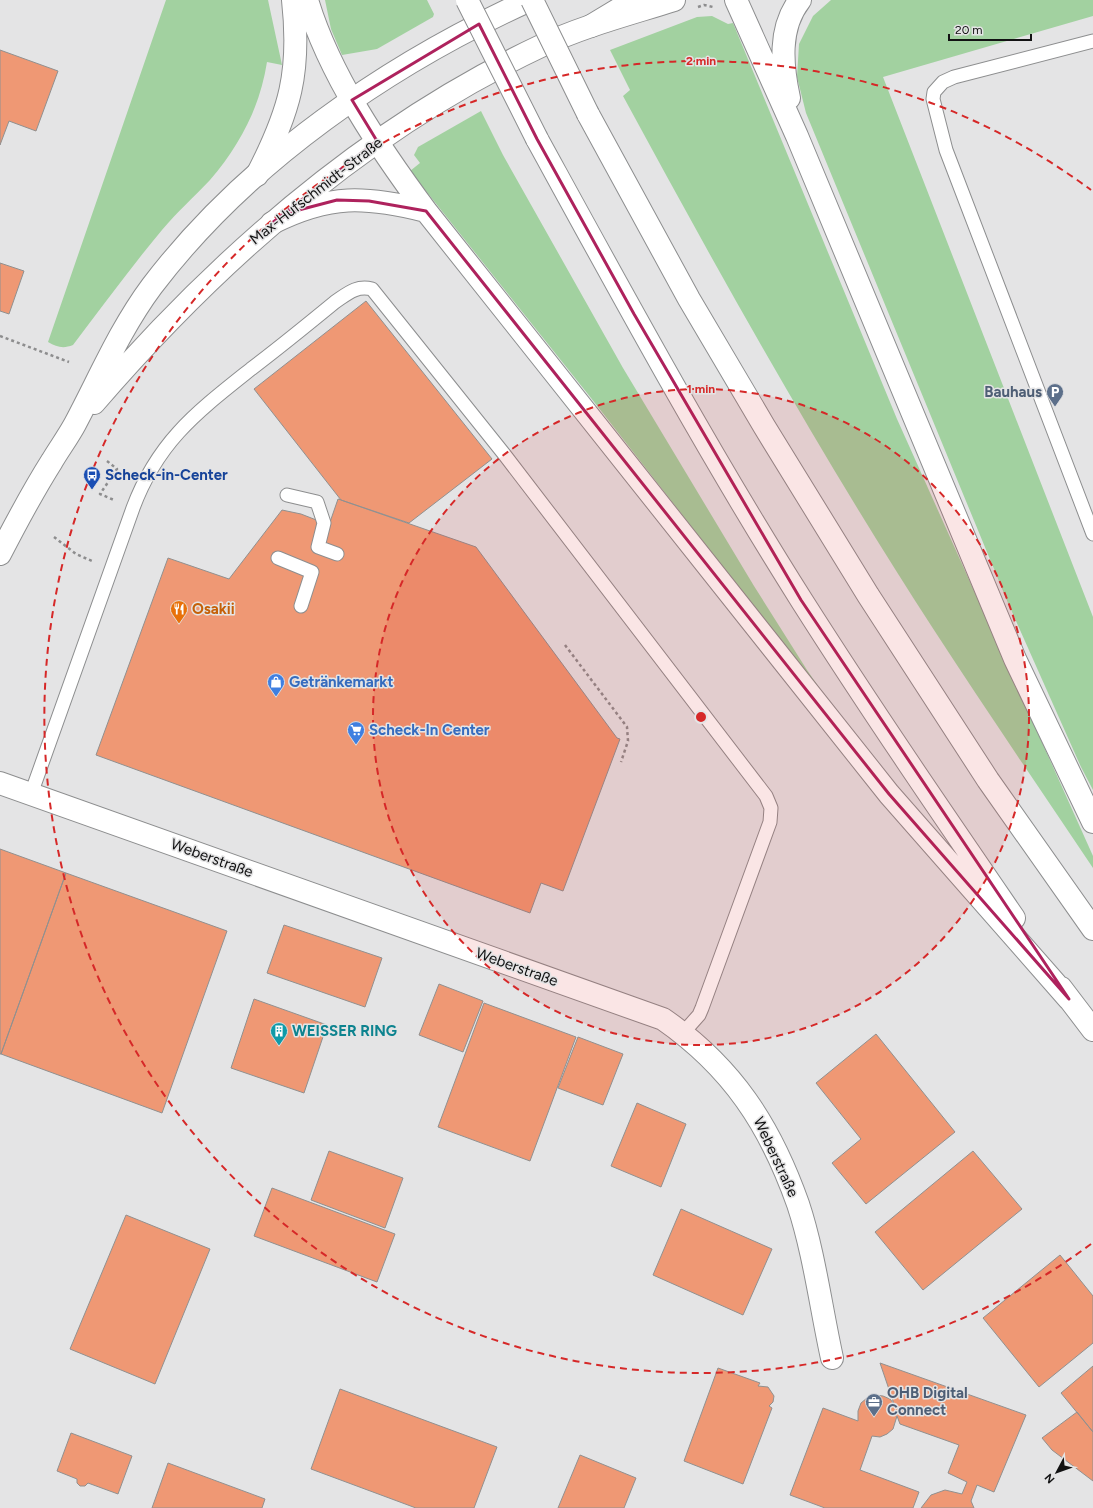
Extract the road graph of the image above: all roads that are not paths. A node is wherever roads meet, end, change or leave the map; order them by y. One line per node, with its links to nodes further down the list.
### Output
1 (293, 0): 14 (main road)
2 (307, 0): 11 (main road)
3 (467, 0): 28 (main road, bridge)
4 (531, 0): 11 (main road, Max-Hufschmidt-Straße); 27 (main road, bridge)
5 (634, 0): 9 (main road)
6 (674, 0): 9 (main road, Max-Hufschmidt-Straße)
7 (736, 0): 12 (main road)
8 (800, 0): 12 (main road)
9 (591, 26): 13 (main road, Max-Hufschmidt-Straße)
10 (1093, 41): 19 (lane)
11 (352, 100): 13 (main road); 14 (main road, Max-Hufschmidt-Straße)
12 (797, 136): 26 (main road)
13 (376, 142): 15 (main road); 16 (main road, Max-Hufschmidt-Straße)
14 (257, 175): 17 (main road, Max-Hufschmidt-Straße)
15 (426, 211): 16 (main road); 28 (main road)
16 (272, 223): 17 (main road, Max-Hufschmidt-Straße)
17 (75, 425): 20 (main road, Max-Hufschmidt-Straße)
18 (287, 494): 21 (lane)
19 (1093, 534)
20 (0, 554)
21 (337, 554)
22 (278, 558): 23 (lane)
23 (301, 606)
24 (1, 782): 25 (main road, Weberstraße)
25 (30, 794): 30 (main road, Weberstraße); 30 (lane)
26 (1093, 822)
27 (1093, 929)
28 (1069, 999): 29 (main road)
29 (1093, 1030)
30 (683, 1033): 31 (main road, Weberstraße)
31 (832, 1358)

